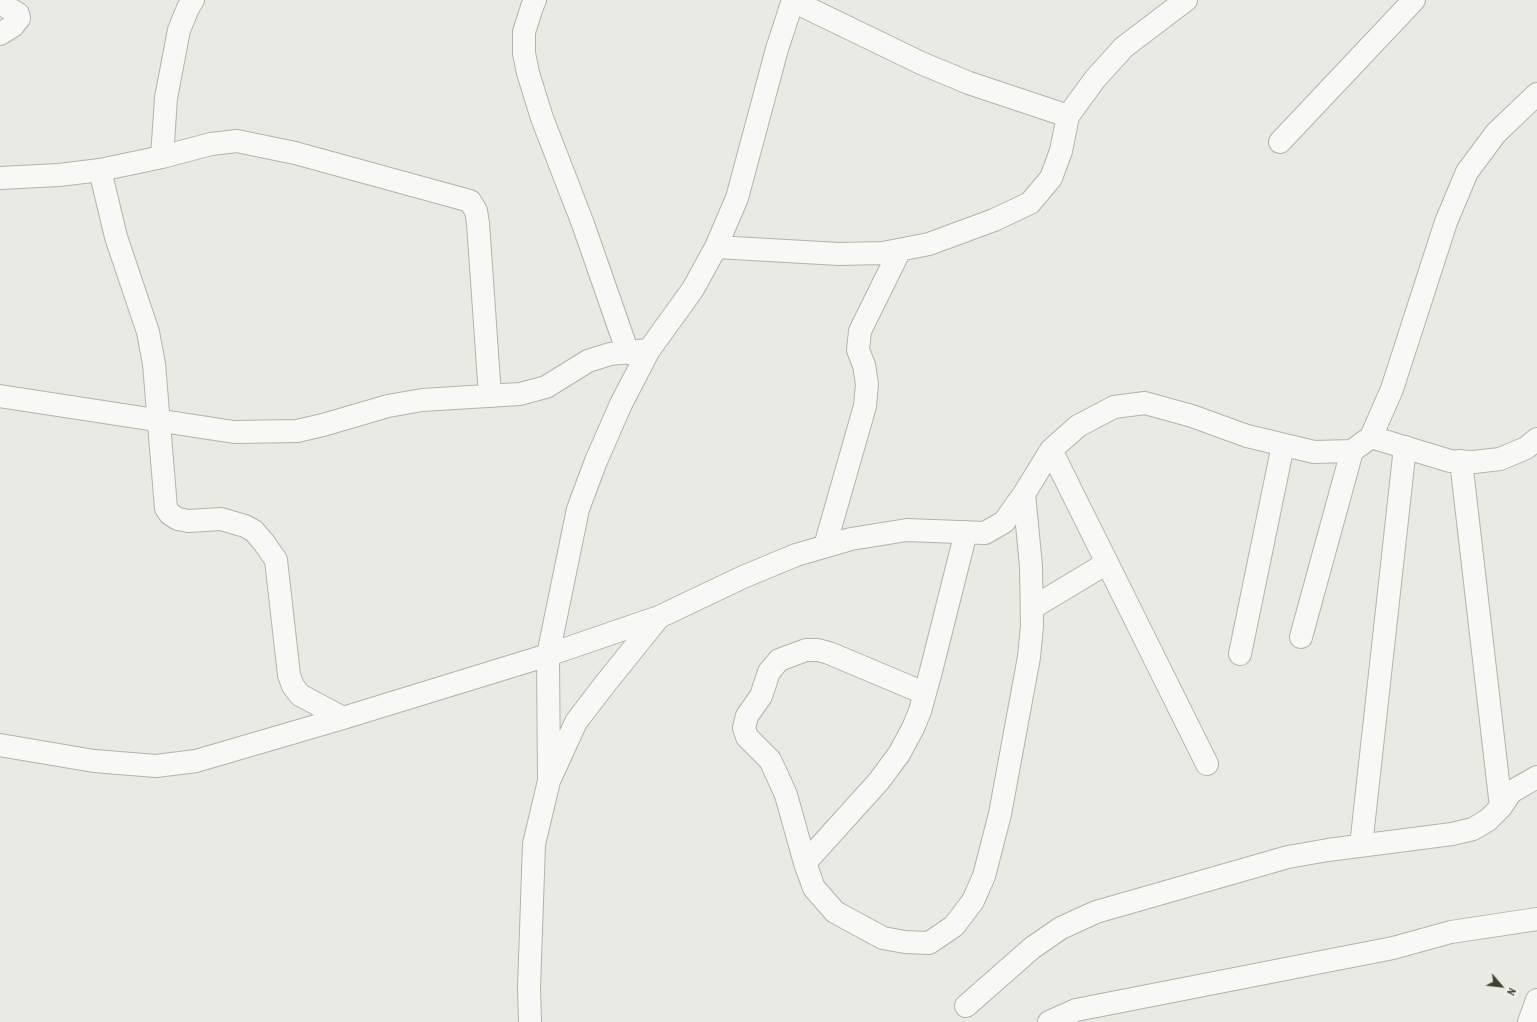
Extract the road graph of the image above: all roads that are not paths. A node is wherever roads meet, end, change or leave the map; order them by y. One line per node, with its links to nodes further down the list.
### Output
1 (193, 0): 11 (street)
2 (535, 0): 17 (street)
3 (1186, 0): 9 (street)
4 (1414, 0): 10 (street)
5 (793, 1): 9 (street); 14 (street)
6 (0, 3): 7 (street)
7 (0, 34)
8 (1537, 94): 21 (street)
9 (1068, 116): 15 (street)
10 (1280, 142)
11 (162, 157): 12 (street); 19 (street)
12 (100, 170): 13 (street); 20 (street)
13 (0, 178)
14 (716, 247): 15 (street); 16 (street)
15 (900, 250): 30 (street)
16 (649, 350): 17 (street); 35 (street)
17 (628, 353): 19 (street)
18 (0, 396): 20 (street)
19 (490, 396): 20 (street)
20 (158, 420): 38 (street)
21 (1370, 437): 24 (street); 26 (street)
22 (1537, 439): 27 (street)
23 (1283, 445): 25 (street); 26 (street); 36 (street)
24 (1405, 447): 27 (street); 44 (street)
25 (1051, 450): 28 (street); 31 (street)
26 (1352, 451): 34 (street)
27 (1461, 461): 43 (street)
28 (1024, 494): 29 (street); 32 (street)
29 (966, 532): 30 (street); 37 (street)
30 (825, 546): 33 (street)
31 (1107, 563): 32 (street); 40 (street)
32 (1032, 608): 45 (street)
33 (659, 617): 35 (street); 42 (street)
34 (1301, 637)
35 (548, 654): 38 (street); 42 (street)
36 (1240, 654)
37 (924, 694): 45 (street); 45 (street)
38 (342, 718): 39 (street)
39 (0, 745)
40 (1207, 764)
41 (1537, 777): 43 (street)
42 (549, 781): 49 (street)
43 (1501, 807): 44 (street)
44 (1361, 846): 48 (street)
45 (805, 863)
46 (1537, 919): 50 (street)
47 (1537, 1000): 51 (street)
48 (966, 1006)
49 (530, 1022)
50 (1049, 1022)
51 (1529, 1022)

